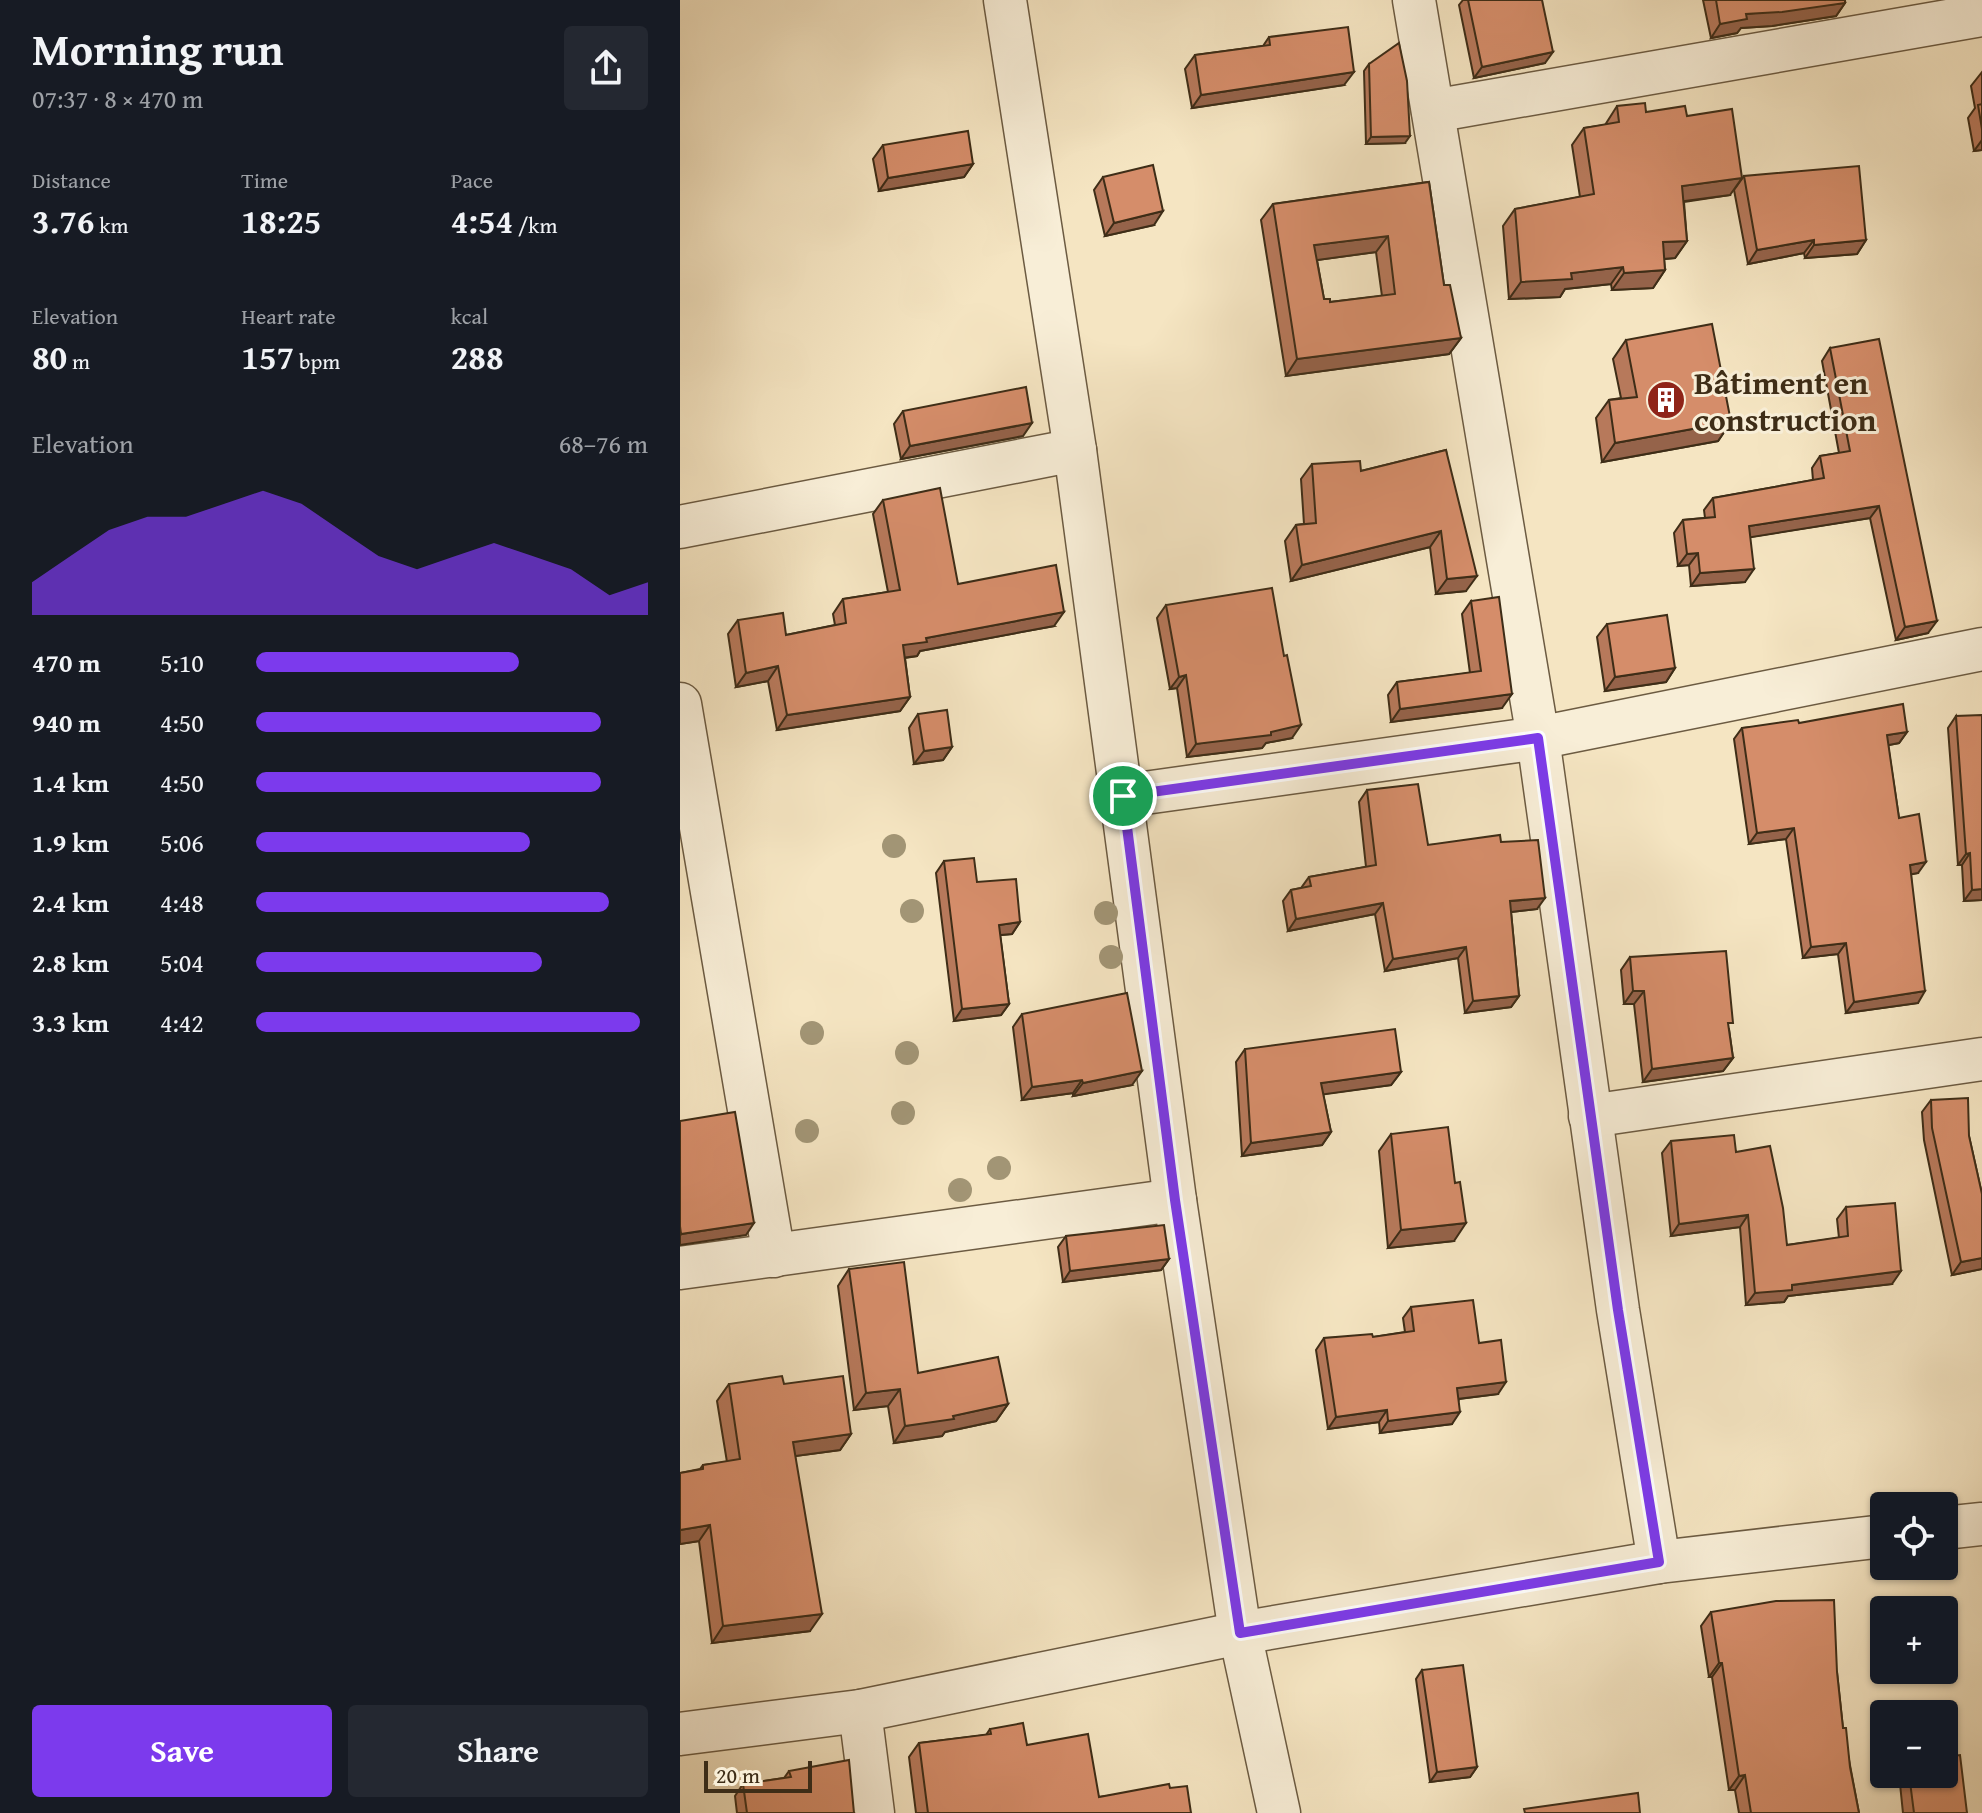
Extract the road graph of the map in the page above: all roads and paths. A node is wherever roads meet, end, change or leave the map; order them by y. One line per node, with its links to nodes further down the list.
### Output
1 (1005, 0): 5 (street)
2 (1414, 0): 4 (street)
3 (1982, 15): 4 (street)
4 (1433, 111): 9 (street)
5 (1075, 450): 6 (street); 10 (street)
6 (680, 527)
7 (1982, 649): 9 (street)
8 (680, 704): 14 (street)
9 (1538, 738): 10 (street); 12 (street)
10 (1123, 796): 13 (street)
11 (1982, 1059): 12 (street)
12 (1590, 1116): 19 (street)
13 (1175, 1200): 14 (street); 20 (street)
14 (774, 1256): 15 (street)
15 (680, 1268)
16 (1982, 1524): 17 (street)
17 (1958, 1527)
18 (1870, 1538): 19 (street)
19 (1659, 1562): 20 (street)
20 (1240, 1633): 21 (street); 24 (street)
21 (860, 1711): 22 (street); 23 (street)
22 (680, 1734)
23 (873, 1813)
24 (1279, 1813)

